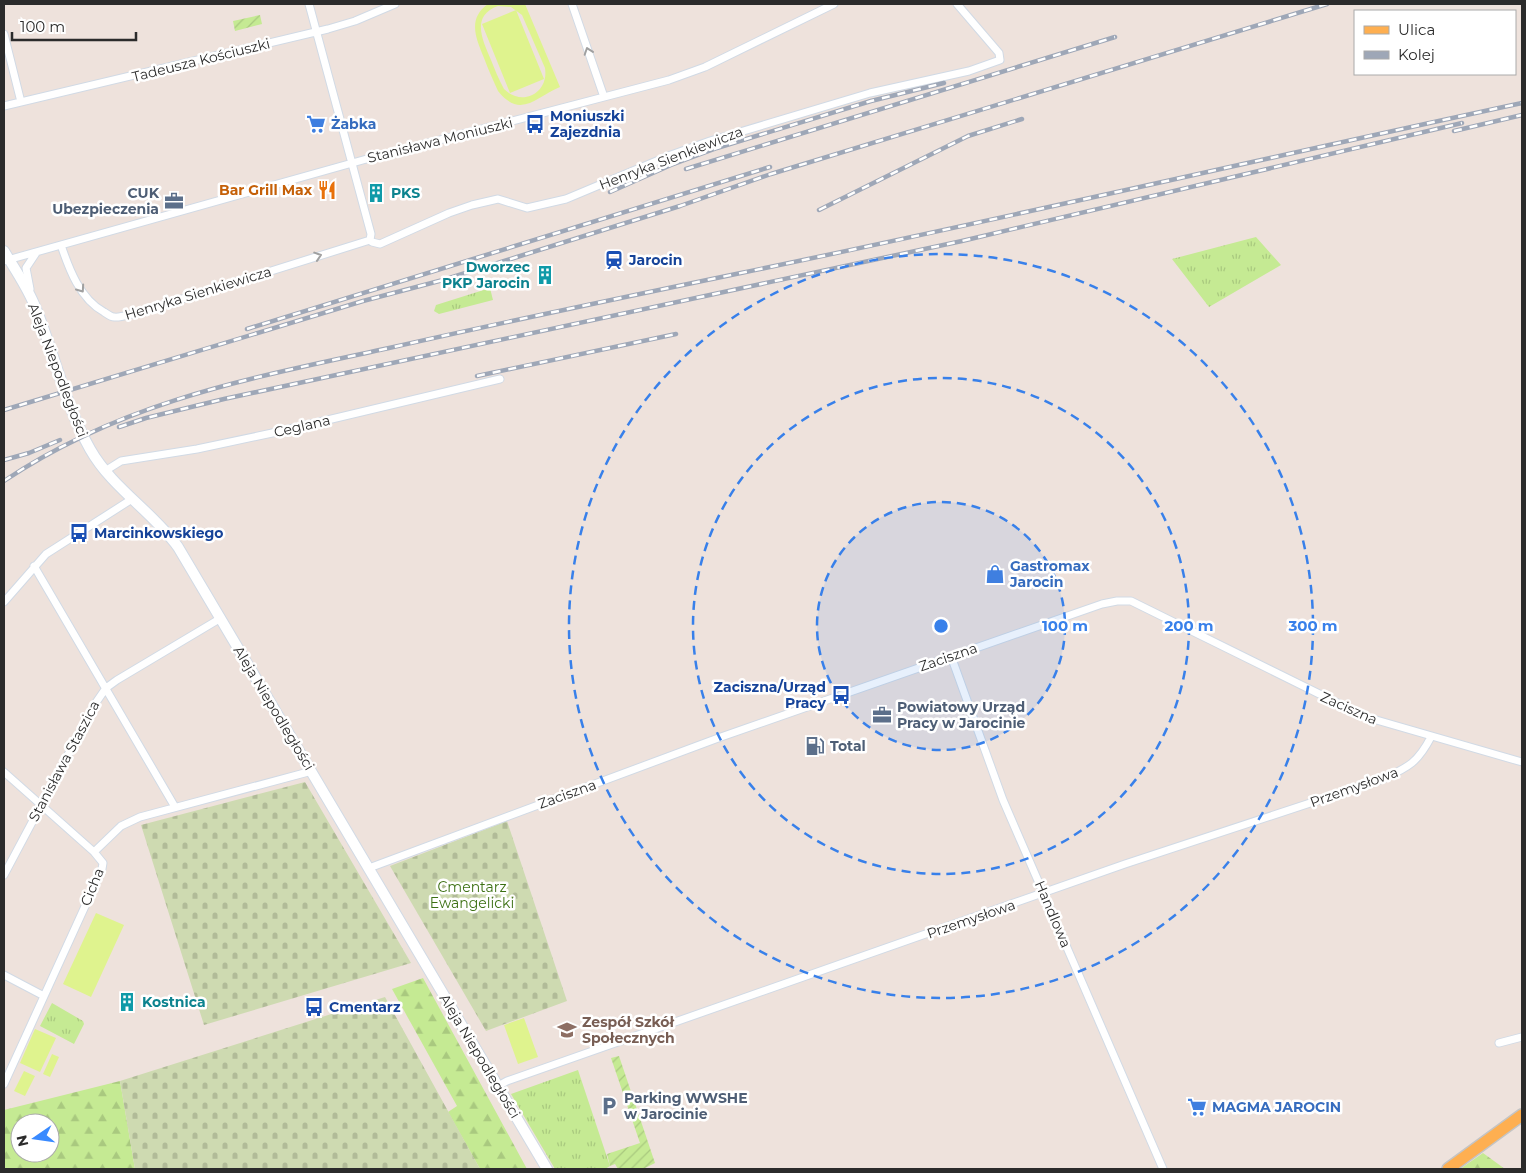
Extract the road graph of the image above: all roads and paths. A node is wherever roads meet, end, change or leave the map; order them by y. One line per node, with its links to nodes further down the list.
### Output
1 (310, 4): 6 (street)
2 (395, 4): 6 (street, Tadeusza Kościuszki)
3 (572, 4): 8 (street, one-way to 3)
4 (834, 4): 8 (street, Stanisława Moniuszki)
5 (957, 4): 12 (street, Henryka Sienkiewicza)
6 (317, 31): 9 (street, Tadeusza Kościuszki); 11 (street)
7 (4, 34): 9 (street)
8 (604, 97): 11 (street, Stanisława Moniuszki)
9 (21, 102): 10 (street, Tadeusza Kościuszki)
10 (4, 106)
11 (352, 163): 12 (street); 13 (street, Stanisława Moniuszki)
12 (370, 240): 13 (street, Henryka Sienkiewicza, one-way to 12)
13 (60, 245): 14 (street, Stanisława Moniuszki)
14 (36, 253): 15 (street, Stanisława Moniuszki); 16 (street)
15 (5, 257): 16 (main road, Aleja Niepodległości)
16 (34, 304): 18 (main road, Aleja Niepodległości)
17 (500, 379): 18 (street, Ceglana)
18 (105, 472): 19 (main road, Aleja Niepodległości)
19 (132, 499): 20 (street); 22 (main road, Aleja Niepodległości)
20 (34, 566): 21 (street); 24 (street)
21 (4, 602)
22 (221, 618): 24 (street, Stanisława Staszica); 27 (main road, Aleja Niepodległości)
23 (951, 656): 25 (street, Zaciszna); 32 (street, Zaciszna); 34 (street, Handlowa)
24 (106, 688): 29 (street, Stanisława Staszica); 30 (street)
25 (1432, 737): 26 (street, Zaciszna); 34 (street, Przemysłowa)
26 (1522, 762)
27 (312, 771): 30 (street, Cicha); 32 (main road, Aleja Niepodległości)
28 (4, 772): 29 (street)
29 (41, 804): 31 (street); 33 (street, Stanisława Staszica)
30 (175, 807): 31 (street, Cicha)
31 (94, 852): 36 (street, Cicha)
32 (369, 868): 40 (main road, Aleja Niepodległości)
33 (4, 875)
34 (1044, 893): 40 (street, Przemysłowa); 43 (street, Handlowa)
35 (4, 975): 36 (street)
36 (44, 996): 39 (street, Cicha)
37 (1522, 1036): 38 (street)
38 (1499, 1043)
39 (4, 1084)
40 (498, 1086): 42 (main road, Aleja Niepodległości)
41 (1522, 1114): 44 (main road)
42 (547, 1169)
43 (1163, 1169)
44 (1448, 1169)

